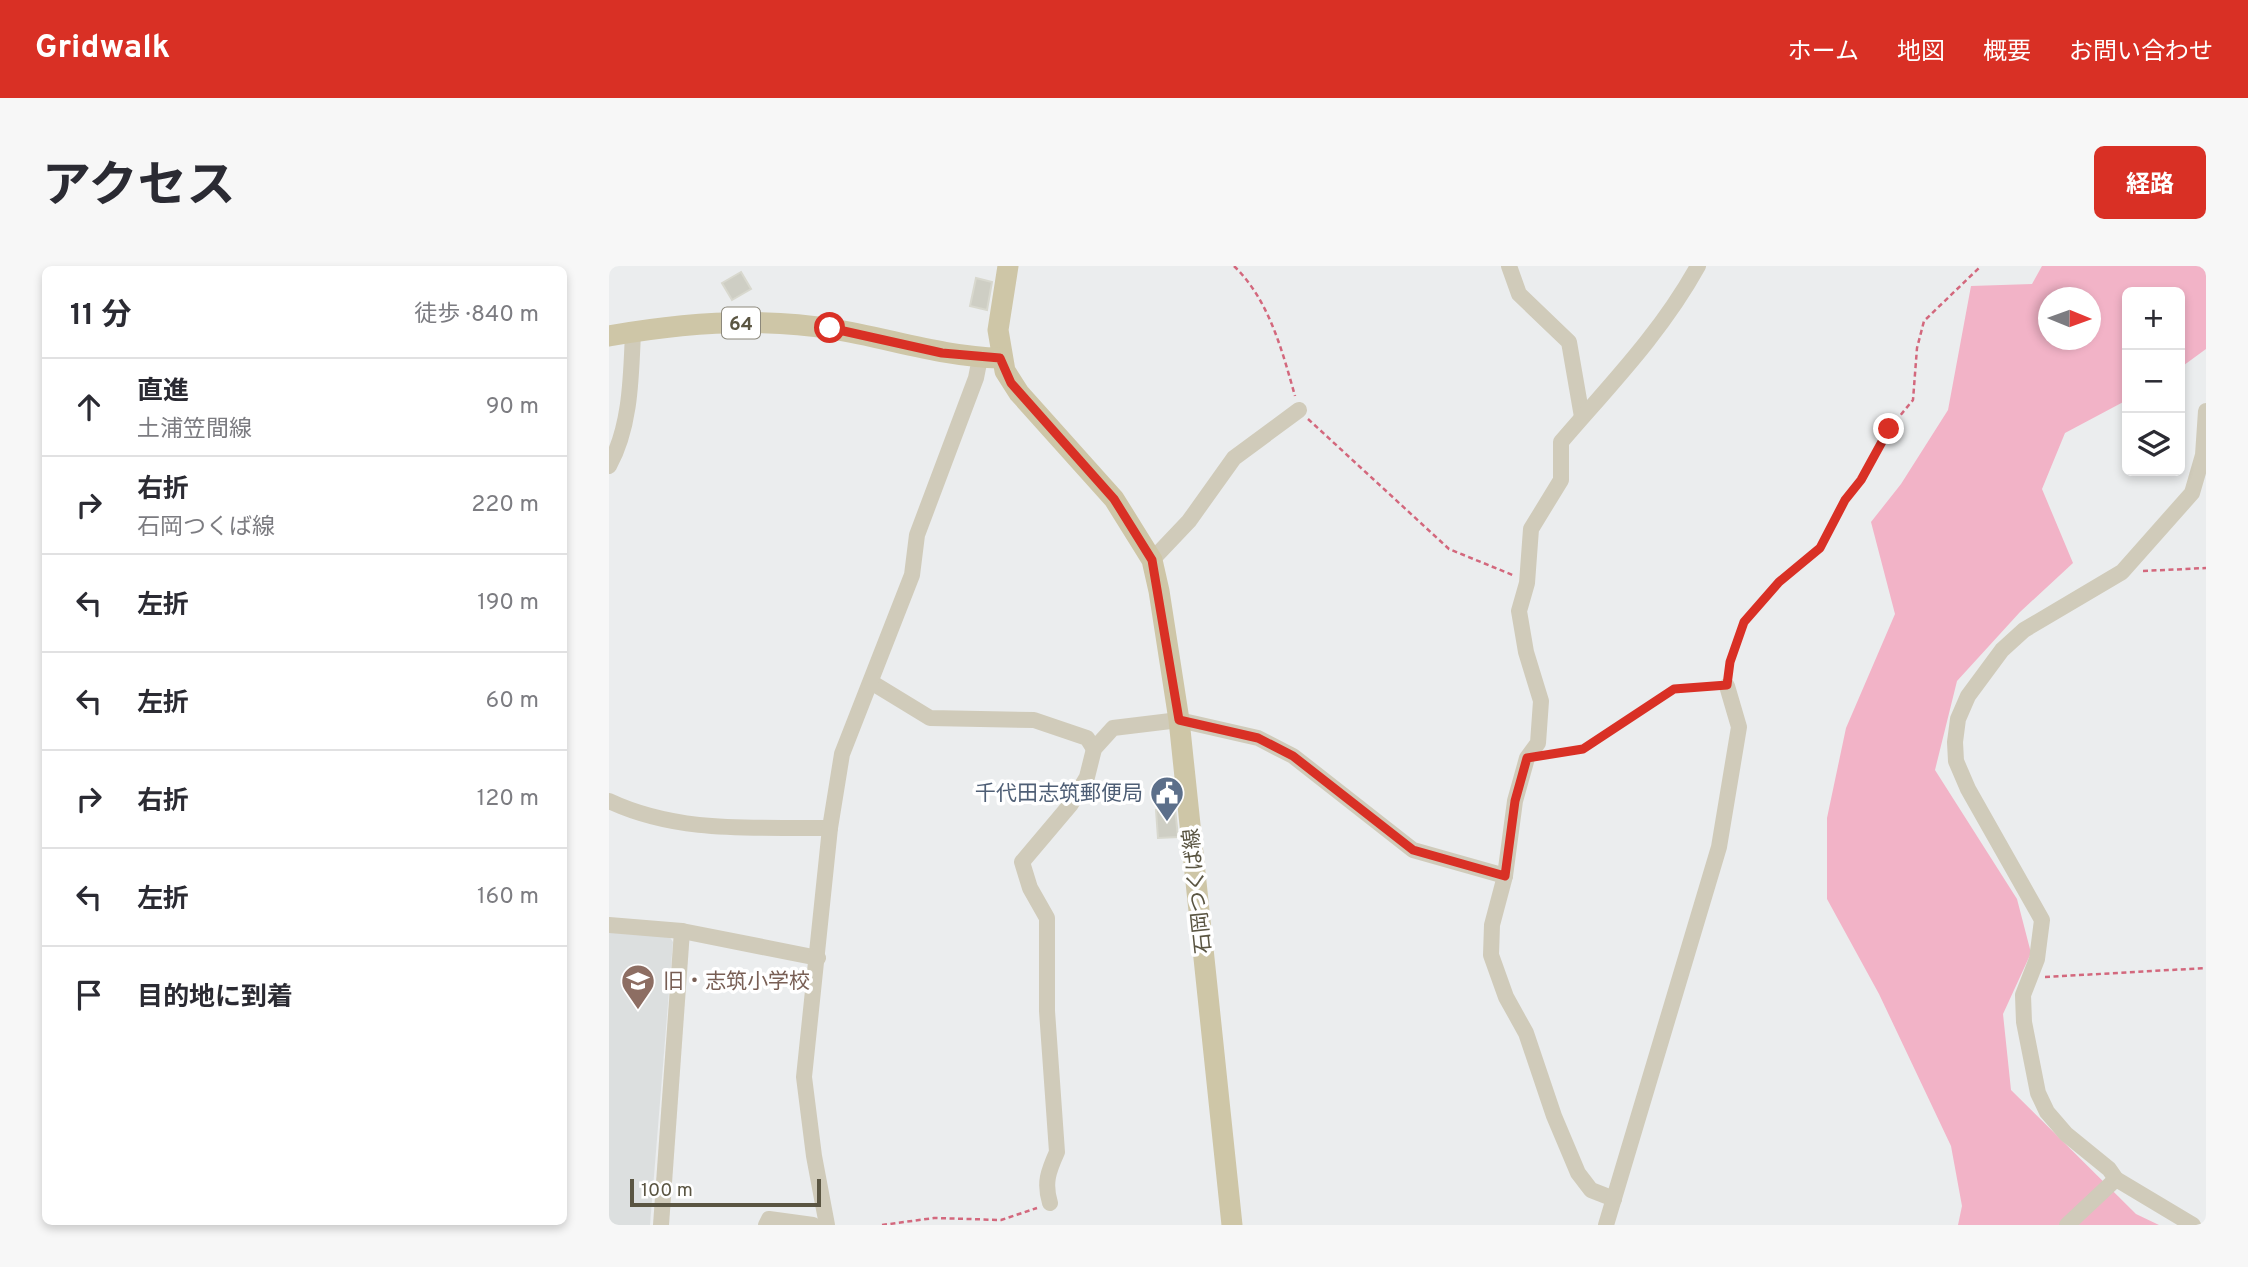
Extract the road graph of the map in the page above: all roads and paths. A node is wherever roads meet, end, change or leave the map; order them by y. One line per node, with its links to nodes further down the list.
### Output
1 (1008, 266): 8 (main road)
2 (1234, 266): 9 (path)
3 (1509, 266): 11 (street)
4 (1698, 266): 11 (street)
5 (1981, 266): 18 (path)
6 (633, 332): 7 (main road, 64); 8 (main road, 64); 12 (street)
7 (609, 336)
8 (990, 358): 13 (main road, 石岡つくば線); 17 (street)
9 (1299, 410): 13 (street); 16 (path)
10 (2206, 411): 15 (street)
11 (1582, 417): 16 (street)
12 (609, 466)
13 (1152, 560): 19 (main road, 石岡つくば線)
14 (2206, 568): 15 (path)
15 (2122, 572): 29 (street)
16 (1527, 583): 21 (street)
17 (871, 682): 20 (street); 23 (street)
18 (1727, 685): 21 (path); 31 (street)
19 (1179, 720): 20 (street); 24 (street); 38 (main road, 石岡つくば線)
20 (1094, 748): 32 (street)
21 (1527, 758): 24 (street)
22 (609, 801): 23 (street)
23 (830, 828): 27 (street)
24 (1505, 876): 31 (street)
25 (609, 925): 26 (street)
26 (682, 931): 27 (street); 33 (street)
27 (818, 958): 36 (street)
28 (2206, 968): 29 (path)
29 (2032, 978): 30 (street)
30 (2116, 1179): 40 (street); 41 (street)
31 (1613, 1199): 39 (street)
32 (1050, 1203): 37 (path)
33 (661, 1225)
34 (766, 1225): 35 (street)
35 (813, 1225)
36 (827, 1225)
37 (882, 1225)
38 (1232, 1225)
39 (1606, 1225)
40 (2067, 1225)
41 (2193, 1225)

